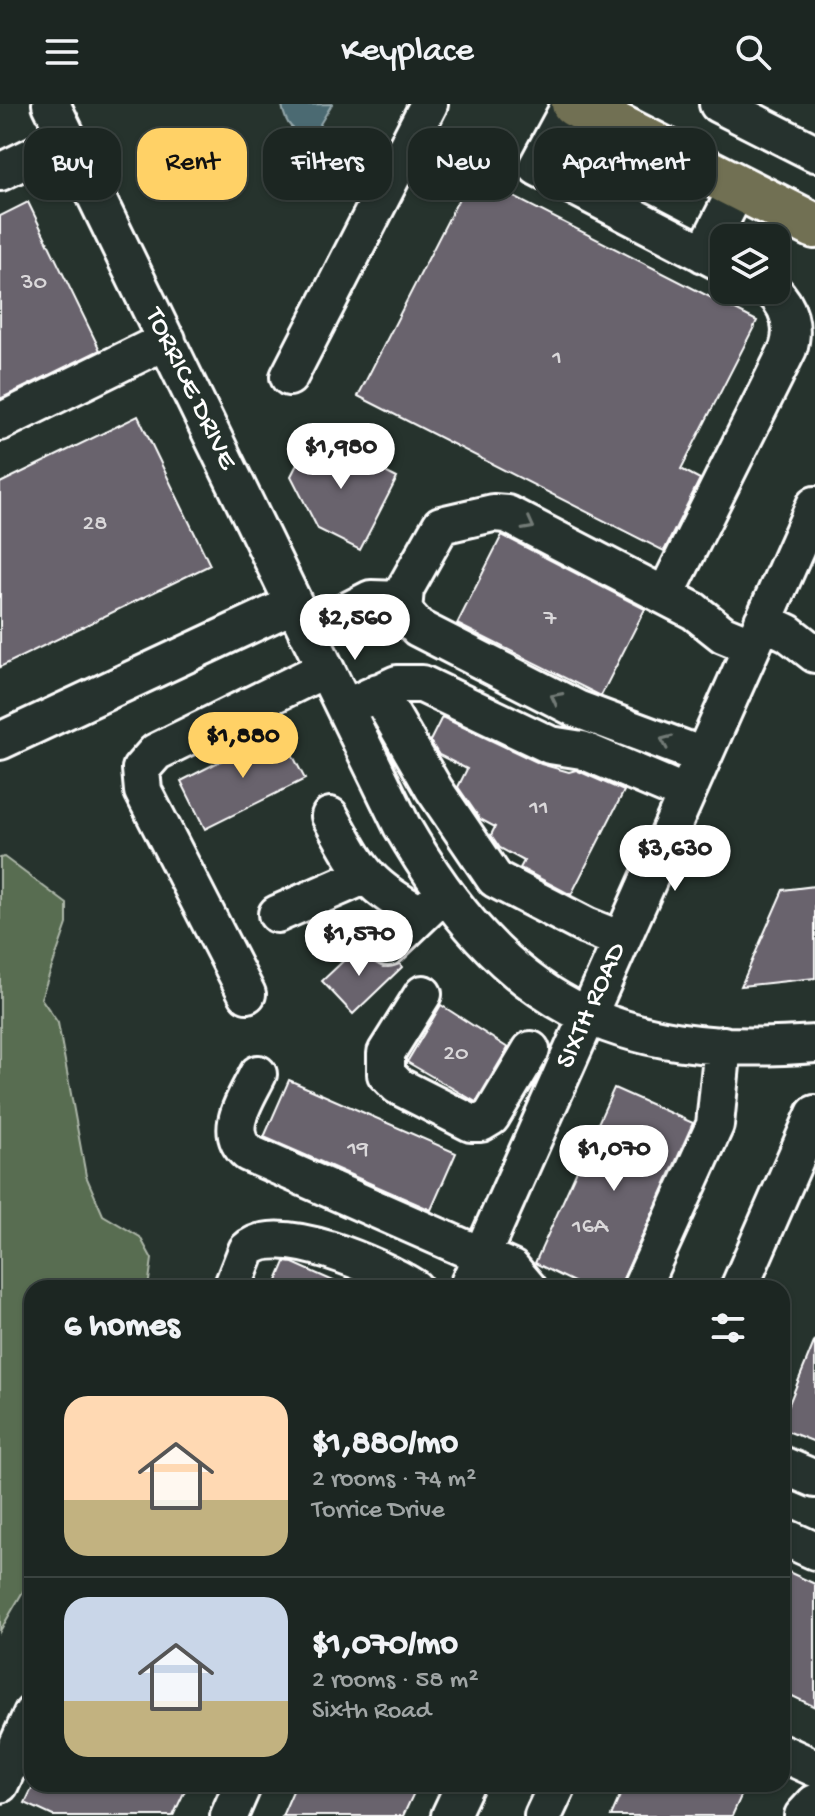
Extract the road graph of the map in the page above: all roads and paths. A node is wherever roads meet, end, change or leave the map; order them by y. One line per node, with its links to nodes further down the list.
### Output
1 (51, 104): 5 (street, TORRICE DRIVE)
2 (429, 104): 16 (street)
3 (572, 104): 9 (main road); 13 (street)
4 (718, 104): 6 (street)
5 (63, 128)
6 (815, 153)
7 (24, 160): 8 (street)
8 (0, 172)
9 (738, 187): 11 (main road); 12 (street)
10 (98, 200): 15 (street, TORRICE DRIVE)
11 (813, 221)
12 (726, 224)
13 (710, 257)
14 (782, 304): 19 (street)
15 (167, 340): 17 (street); 21 (street, TORRICE DRIVE)
16 (289, 377)
17 (0, 422)
18 (811, 523): 22 (street, SIXTH ROAD)
19 (674, 578)
20 (402, 600): 21 (street); 22 (street, one-way to 22); 28 (street, one-way to 20)
21 (301, 618): 24 (street, TORRICE DRIVE); 27 (street)
22 (757, 634): 23 (street); 28 (street, SIXTH ROAD)
23 (815, 654)
24 (325, 669): 26 (street, TORRICE DRIVE); 36 (street)
25 (378, 692): 26 (street); 29 (street); 34 (street)
26 (345, 708): 32 (street, TORRICE DRIVE)
27 (0, 741)
28 (703, 756): 29 (street, SIXTH ROAD)
29 (686, 794): 34 (street, SIXTH ROAD)
30 (330, 816): 31 (street)
31 (364, 876): 32 (street); 33 (street)
32 (432, 904): 35 (street); 38 (street, TORRICE DRIVE)
33 (277, 914)
34 (621, 940): 38 (street, SIXTH ROAD)
35 (388, 947)
36 (247, 994)
37 (423, 994): 44 (street)
38 (587, 1017): 40 (street, TORRICE DRIVE); 45 (street, SIXTH ROAD)
39 (815, 1044): 40 (street, TORRICE DRIVE)
40 (723, 1045): 50 (street)
41 (531, 1050): 44 (street)
42 (258, 1074): 46 (street)
43 (815, 1114): 51 (street)
44 (491, 1117): 45 (street)
45 (536, 1136): 46 (street, SIXTH ROAD)
46 (474, 1272): 49 (street)
47 (235, 1280): 48 (street)
48 (397, 1280)
49 (522, 1280)
50 (645, 1280)
51 (742, 1280)
52 (790, 1540): 53 (street)
53 (815, 1551)
54 (24, 1732): 57 (street)
55 (790, 1757): 56 (street)
56 (815, 1768)
57 (0, 1784)
58 (240, 1792): 62 (street)
59 (461, 1792): 63 (street)
60 (554, 1792): 64 (street)
61 (815, 1803): 65 (street)
62 (229, 1816)
63 (450, 1816)
64 (543, 1816)
65 (803, 1816)

